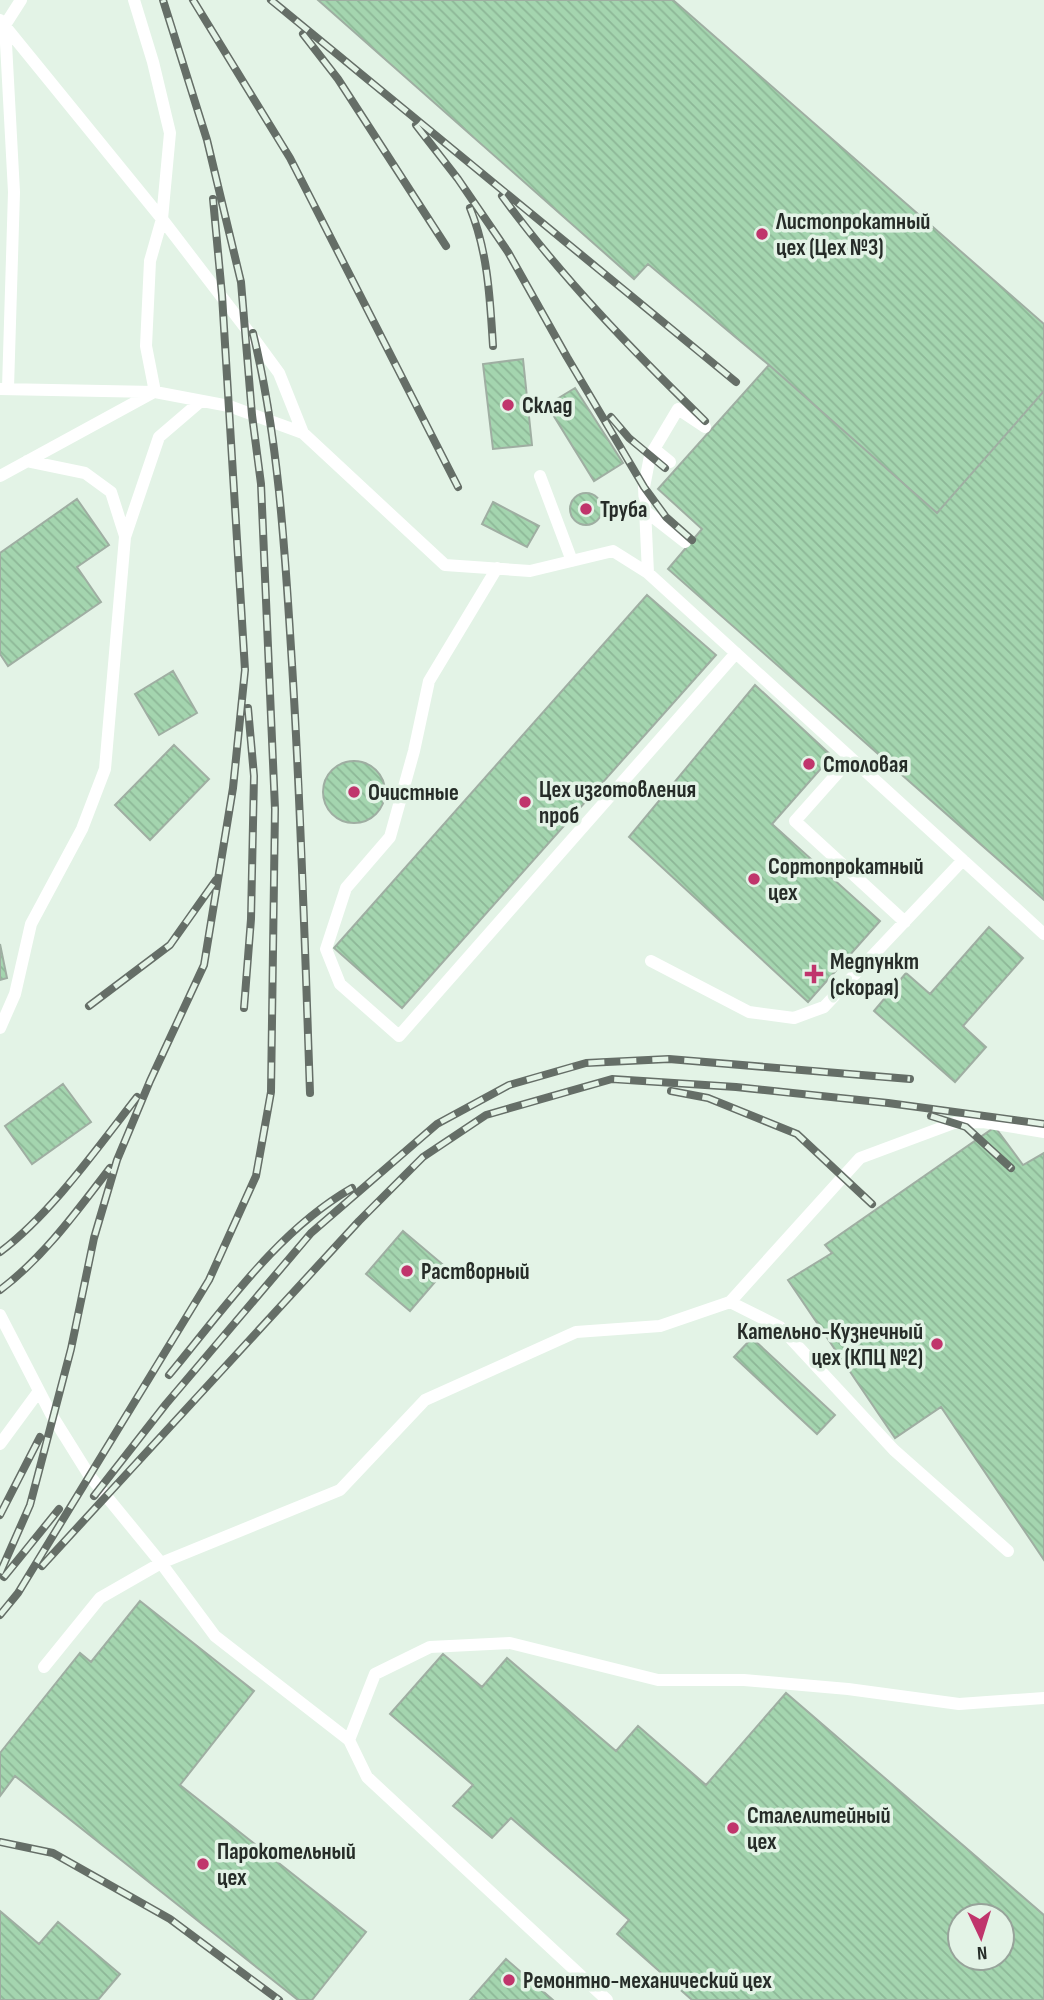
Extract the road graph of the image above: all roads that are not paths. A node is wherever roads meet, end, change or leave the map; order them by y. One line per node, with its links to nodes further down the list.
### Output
1 (21, 0): 3 (lane)
2 (134, 0): 4 (lane)
3 (3, 22): 4 (lane); 5 (lane)
4 (162, 219): 6 (lane); 9 (lane)
5 (4, 389): 6 (lane)
6 (155, 392): 7 (lane); 11 (lane)
7 (201, 401): 9 (lane); 16 (lane)
8 (705, 427): 10 (lane)
9 (303, 433): 19 (lane)
10 (654, 449): 12 (lane); 15 (lane)
11 (27, 461): 13 (lane); 16 (lane)
12 (670, 462)
13 (0, 476)
14 (540, 476): 18 (lane)
15 (644, 510): 17 (lane); 20 (lane)
16 (125, 537): 27 (lane)
17 (685, 542)
18 (572, 561): 19 (lane); 20 (lane)
19 (497, 568): 21 (lane)
20 (648, 573): 21 (lane)
21 (736, 653): 22 (lane)
22 (851, 758): 23 (lane); 24 (lane)
23 (963, 860): 24 (lane); 25 (lane)
24 (905, 922): 26 (lane)
25 (1044, 934)
26 (650, 961)
27 (0, 1028)
28 (1044, 1132): 29 (lane)
29 (730, 1302): 33 (lane); 34 (lane)
30 (1, 1319): 31 (lane)
31 (39, 1391): 32 (lane); 34 (lane)
32 (0, 1444)
33 (1008, 1551)
34 (161, 1563): 35 (lane); 37 (lane)
35 (44, 1667)
36 (1044, 1698): 37 (lane)
37 (349, 1741): 38 (lane)
38 (607, 2000)

